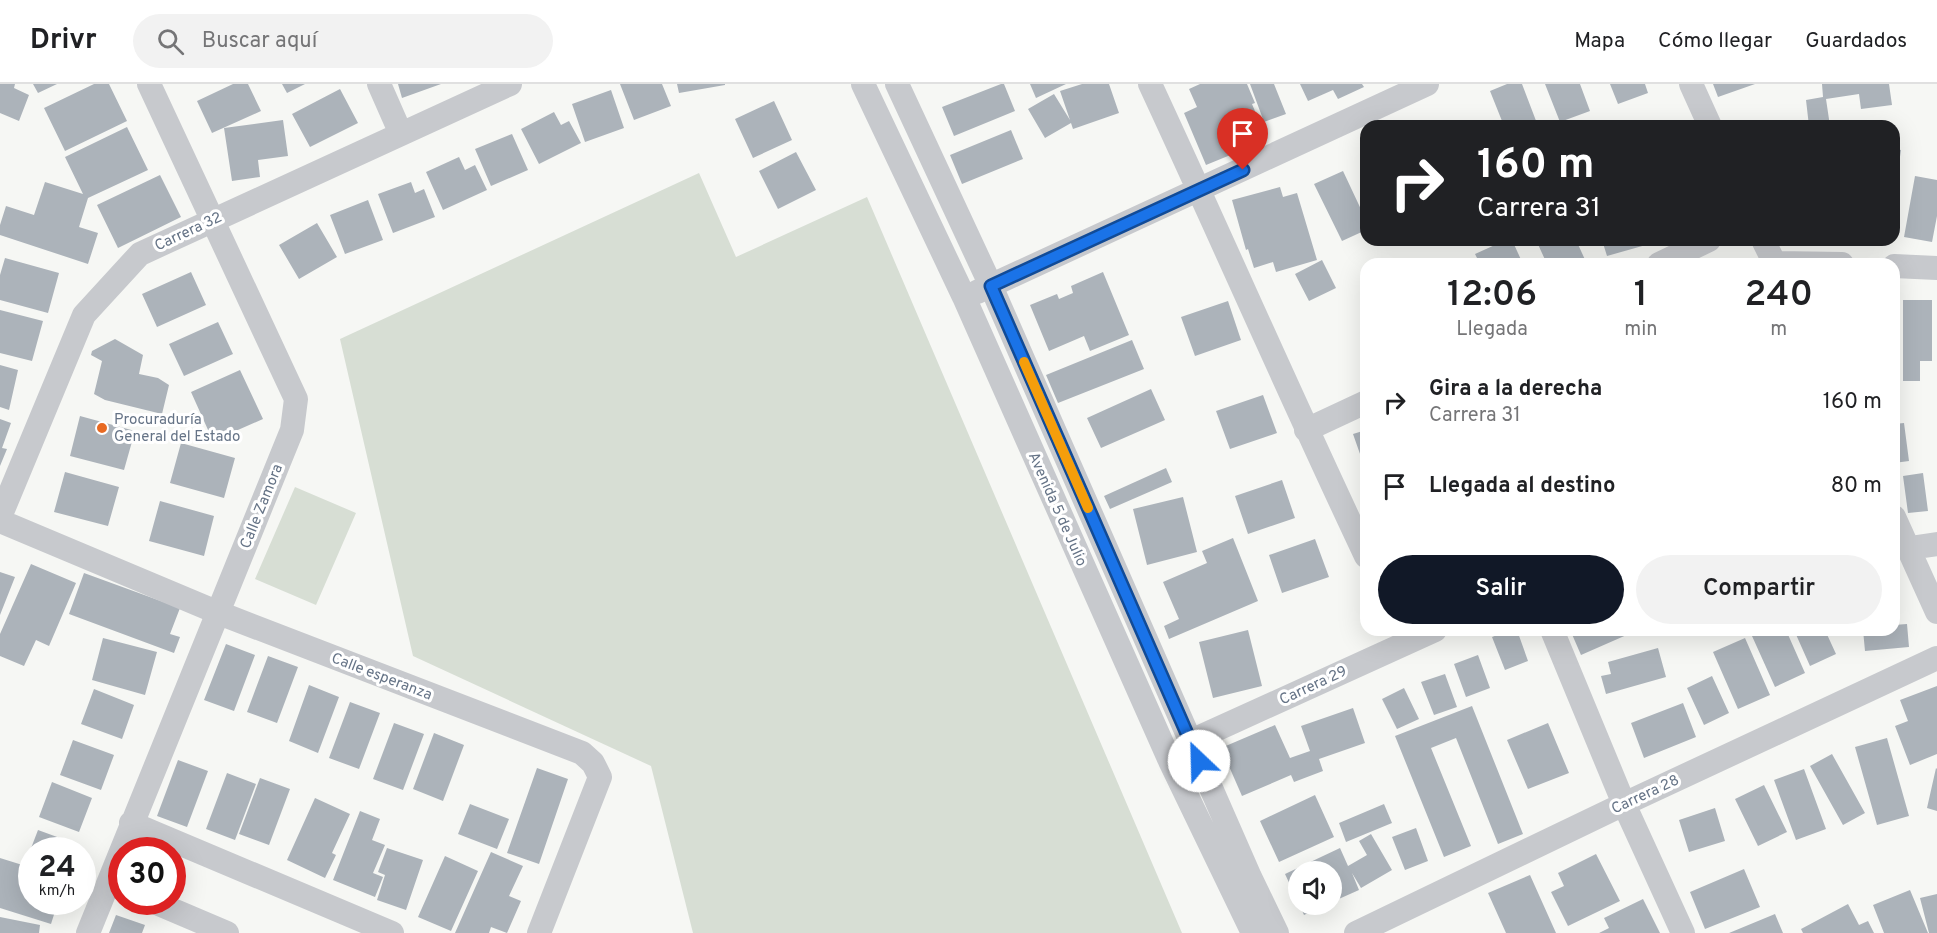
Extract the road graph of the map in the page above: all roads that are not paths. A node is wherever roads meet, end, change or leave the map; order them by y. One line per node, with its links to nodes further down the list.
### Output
1 (149, 84): 12 (street, Calle Zamora)
2 (379, 84): 10 (street)
3 (510, 84): 10 (street, Carrera 32)
4 (863, 84): 18 (street, Avenida 5 de Julio)
5 (897, 84): 17 (street, Avenida 5 de Julio)
6 (1150, 84): 11 (street)
7 (1691, 84): 9 (street)
8 (1418, 86): 11 (street)
9 (1707, 120)
10 (402, 135): 12 (street, Carrera 32)
11 (1200, 190): 17 (street); 20 (street)
12 (213, 219): 21 (street, Carrera 32); 27 (street, Calle Zamora)
13 (1696, 246): 14 (street)
14 (1672, 258)
15 (1900, 266): 16 (street)
16 (1937, 268)
17 (991, 286): 18 (street); 28 (street, Avenida 5 de Julio)
18 (964, 297): 29 (street, Avenida 5 de Julio)
19 (1360, 405): 20 (street)
20 (1306, 430): 23 (street)
21 (0, 519): 27 (street, Calle esperanza)
22 (1900, 529): 25 (street)
23 (1360, 543)
24 (1937, 544): 25 (street)
25 (1910, 548): 26 (street)
26 (1937, 612)
27 (219, 613): 35 (street, Calle Zamora); 42 (street, Calle esperanza)
28 (1139, 623): 29 (street); 33 (street, Avenida 5 de Julio)
29 (1114, 636): 43 (street, Avenida 5 de Julio)
30 (1405, 636): 33 (street, Carrera 29)
31 (1554, 636): 34 (street)
32 (1937, 658): 34 (street, Carrera 28)
33 (1191, 741): 44 (street, Avenida 5 de Julio)
34 (1624, 804): 45 (street, Carrera 28); 46 (street)
35 (131, 823): 36 (street, Calle Zamora); 41 (street)
36 (127, 837)
37 (108, 897): 39 (street, Calle Zamora)
38 (185, 915): 40 (street)
39 (88, 933)
40 (227, 933)
41 (392, 933)
42 (539, 933)
43 (1253, 933)
44 (1278, 933)
45 (1356, 933)
46 (1683, 933)

